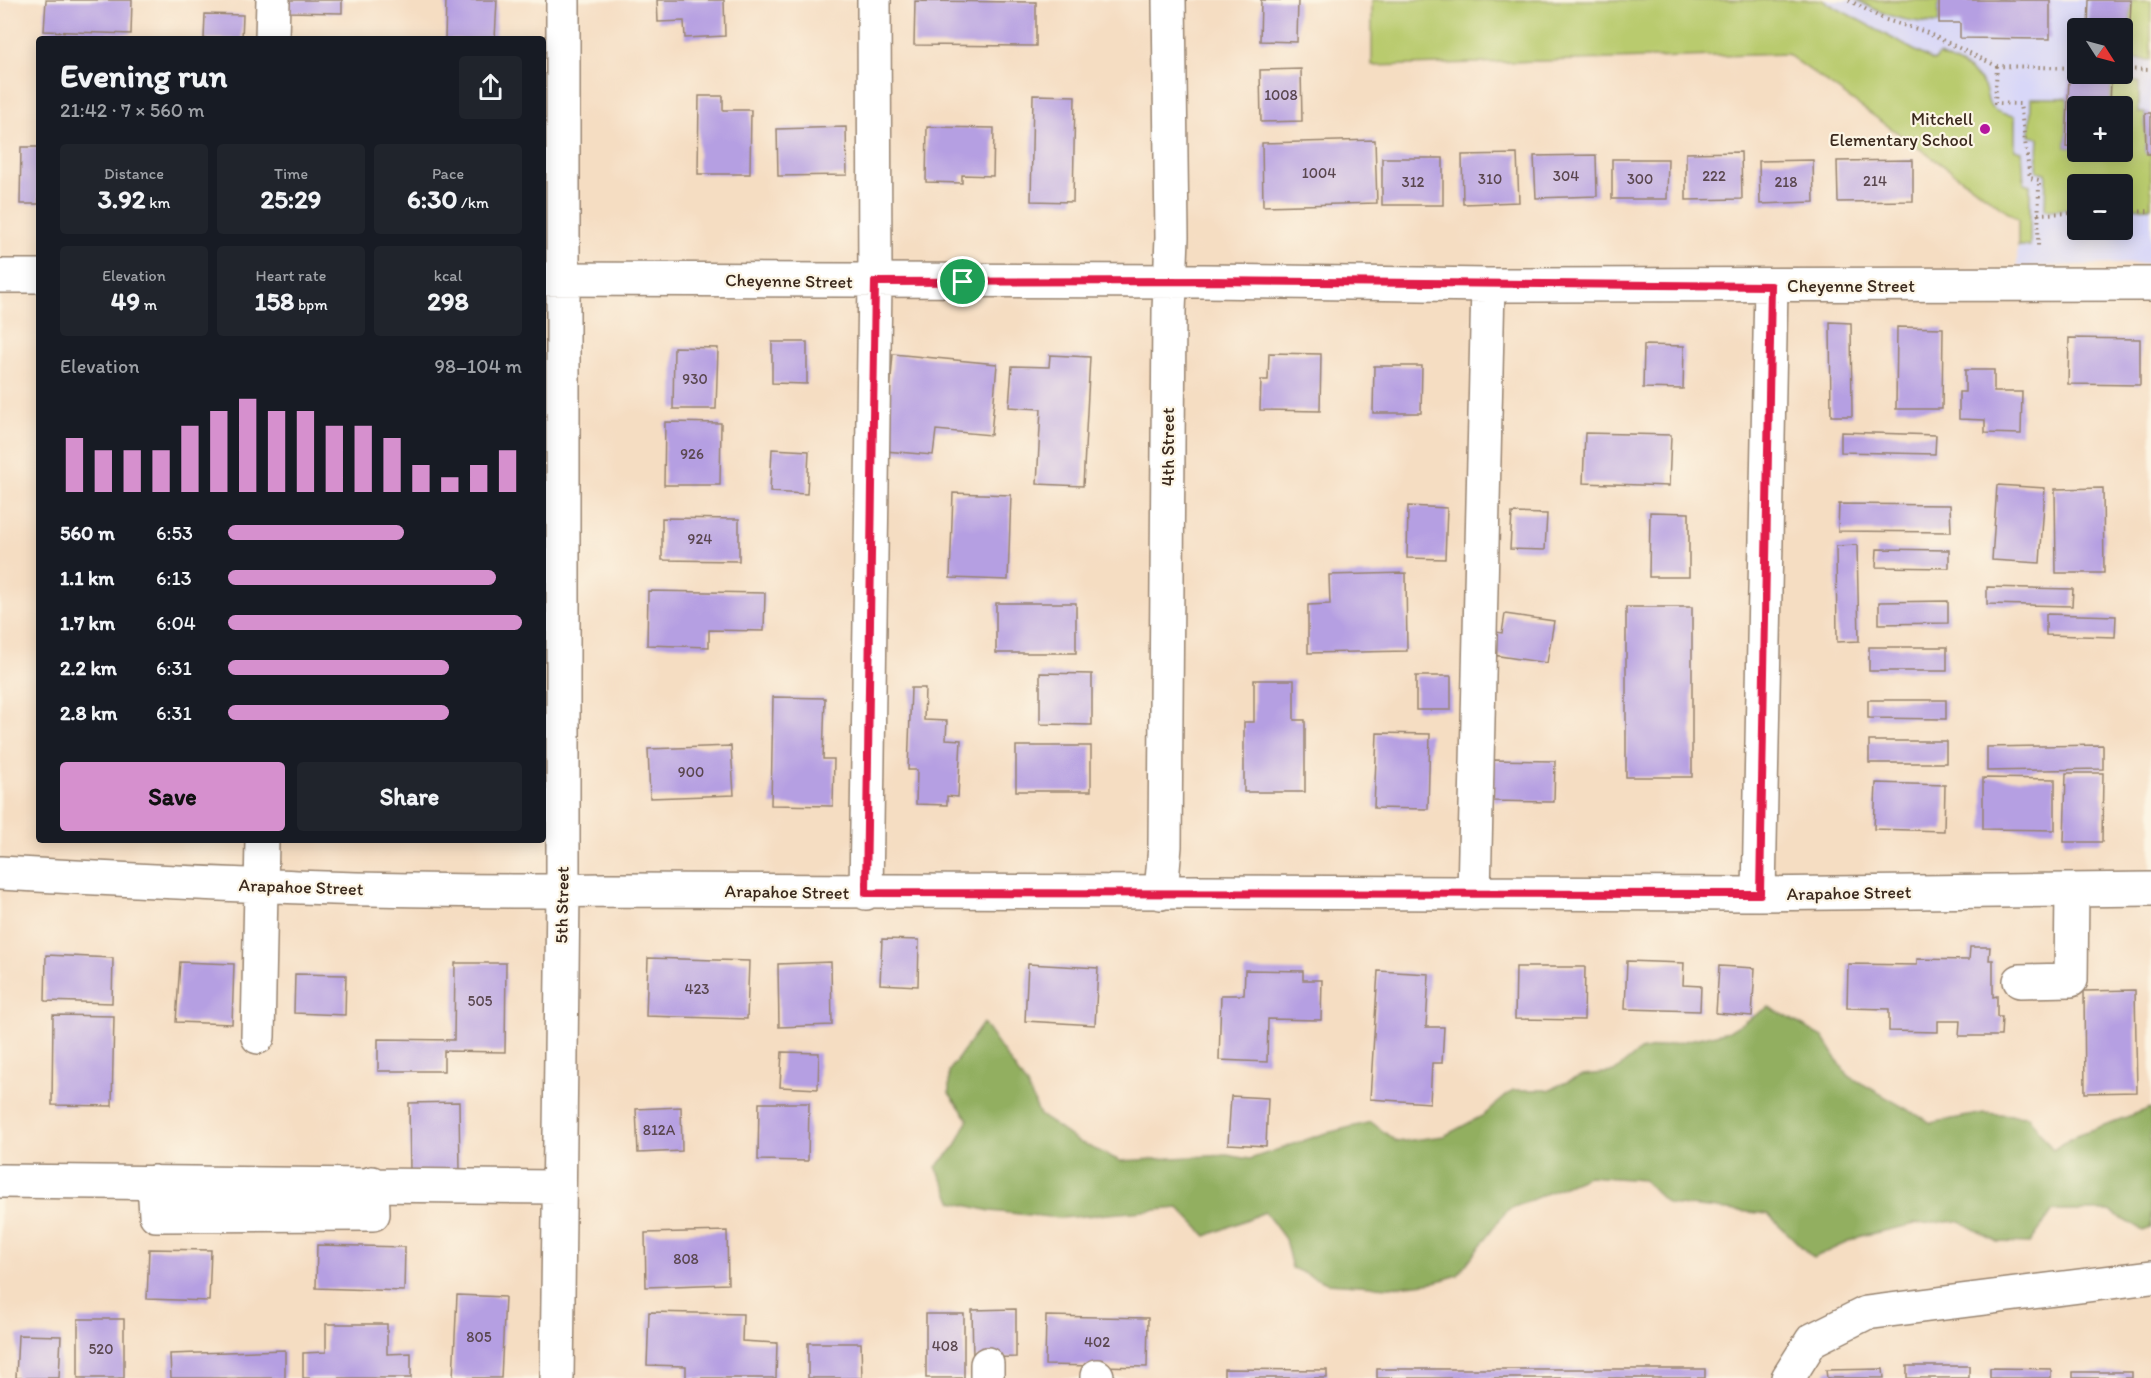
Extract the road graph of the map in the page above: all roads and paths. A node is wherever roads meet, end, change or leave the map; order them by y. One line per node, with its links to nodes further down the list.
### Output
1 (273, 0): 6 (street)
2 (563, 0): 18 (street, 5th Street)
3 (874, 0): 19 (street)
4 (1169, 0): 20 (street, 4th Street)
5 (1849, 0): 7 (path)
6 (272, 36)
7 (1997, 66): 8 (path); 14 (path)
8 (2067, 68)
9 (2133, 69): 10 (path)
10 (2151, 70)
11 (2133, 212): 12 (path)
12 (2151, 212)
13 (2067, 213): 14 (path)
14 (2038, 214): 15 (path)
15 (2038, 251)
16 (0, 276): 17 (street)
17 (36, 276)
18 (554, 279): 19 (street, Cheyenne Street); 29 (street, 5th Street)
19 (875, 282): 20 (street, Cheyenne Street); 30 (street)
20 (1171, 282): 22 (street, Cheyenne Street); 31 (street, 4th Street)
21 (2151, 284): 23 (street, Cheyenne Street)
22 (1488, 285): 23 (street, Cheyenne Street); 32 (street)
23 (1771, 286): 33 (street)
24 (262, 843): 26 (street)
25 (0, 873): 26 (street, Arapahoe Street)
26 (261, 887): 29 (street, Arapahoe Street); 35 (street)
27 (2151, 889): 28 (street, Arapahoe Street)
28 (2072, 890): 33 (street, Arapahoe Street); 34 (street)
29 (563, 891): 30 (street, Arapahoe Street); 37 (street, 5th Street)
30 (866, 893): 31 (street, Arapahoe Street)
31 (1161, 893): 32 (street, Arapahoe Street)
32 (1474, 894): 33 (street, Arapahoe Street)
33 (1760, 894)
34 (2020, 981)
35 (258, 1037)
36 (0, 1181): 37 (street)
37 (557, 1186): 39 (street, 5th Street)
38 (2151, 1277): 40 (street)
39 (556, 1378)
40 (1788, 1378)

